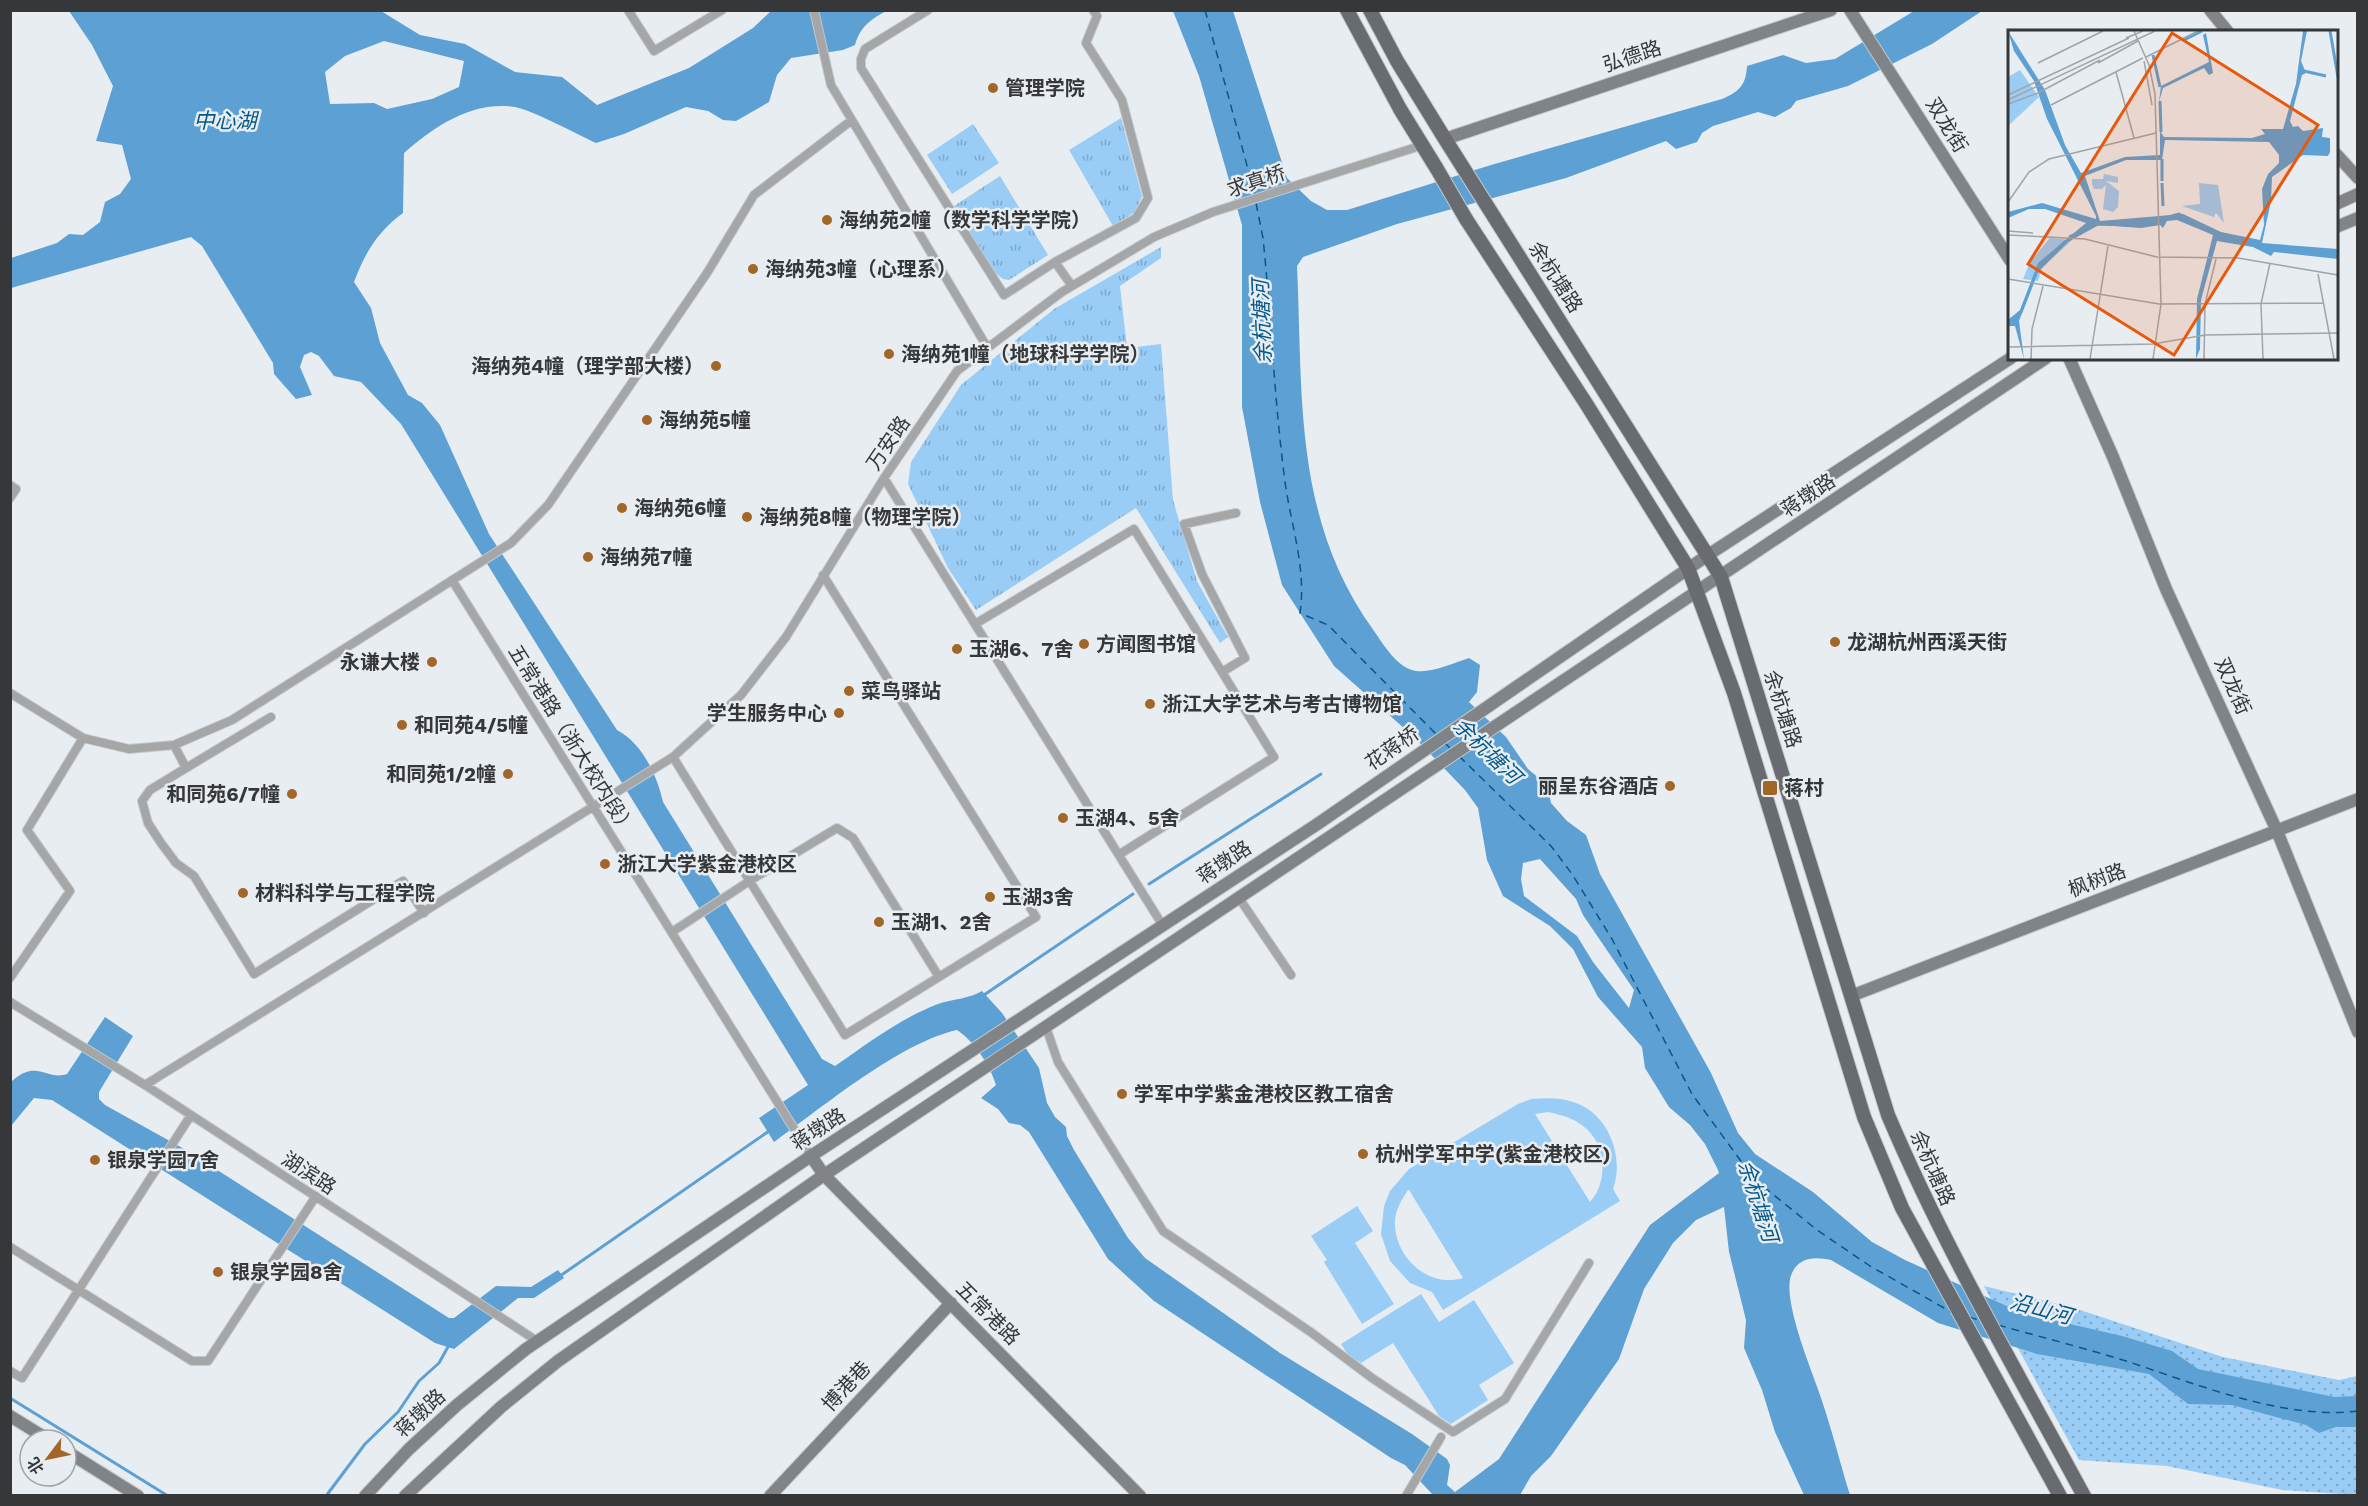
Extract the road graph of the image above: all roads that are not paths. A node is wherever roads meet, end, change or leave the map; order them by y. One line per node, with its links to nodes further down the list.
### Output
1 (628, 10): 2 (street)
2 (722, 10)
3 (814, 10): 12 (street)
4 (927, 10): 23 (street)
5 (1093, 10): 23 (street)
6 (1347, 10): 14 (main road, 余杭塘路)
7 (1370, 10): 13 (main road, 余杭塘路)
8 (1831, 10): 13 (main road, 弘德路)
9 (1850, 10): 22 (main road, 双龙街)
10 (2210, 10): 11 (main road)
11 (2226, 30)
12 (852, 120): 25 (street); 37 (street)
13 (1445, 139): 33 (main road, 余杭塘路)
14 (1423, 145): 19 (street, 求真桥); 34 (main road, 余杭塘路, bridge)
15 (2338, 155): 16 (main road)
16 (2358, 178)
17 (2358, 194): 18 (main road)
18 (2338, 204)
19 (1213, 212): 24 (street, 万安路)
20 (2358, 218): 21 (main road)
21 (2338, 227)
22 (2008, 257)
23 (1055, 262): 24 (street)
24 (1072, 286): 25 (street, 万安路)
25 (987, 347): 29 (street, 万安路)
26 (2008, 360): 33 (main road, 蒋墩路)
27 (2043, 360): 36 (main road, 蒋墩路)
28 (2070, 360): 52 (main road, 双龙街)
29 (884, 478): 35 (street, 万安路); 39 (street)
30 (10, 485): 31 (street)
31 (10, 498)
32 (1236, 513): 42 (street)
33 (1708, 555): 34 (main road, 蒋墩路); 36 (main road, 余杭塘路)
34 (1688, 568): 38 (main road, 余杭塘路); 40 (main road, 蒋墩路)
35 (823, 575): 47 (street, 万安路); 61 (street)
36 (1720, 577): 38 (main road, 蒋墩路); 63 (main road, 余杭塘路)
37 (452, 580): 46 (street); 50 (street, 五常港路（浙大校内段）)
38 (1698, 592): 41 (main road, 蒋墩路); 88 (main road, 余杭塘路)
39 (975, 624): 42 (street); 54 (street)
40 (1580, 642): 51 (main road, 花蒋桥)
41 (1590, 663): 53 (main road, 花蒋桥)
42 (1222, 672): 54 (street)
43 (10, 693): 45 (street)
44 (271, 717): 48 (street)
45 (83, 738): 46 (street); 62 (street)
46 (174, 745): 48 (street)
47 (673, 757): 50 (street, 万安路); 55 (street)
48 (186, 768): 57 (street)
49 (2358, 799): 52 (main road, 枫树路)
50 (595, 807): 57 (street, 万安路); 59 (street, 五常港路（浙大校内段）)
51 (1316, 825): 58 (main road, 蒋墩路)
52 (2277, 831): 63 (main road, 枫树路); 66 (main road, 双龙街)
53 (1324, 841): 56 (main road, 蒋墩路)
54 (1120, 854): 58 (street)
55 (751, 880): 59 (street); 61 (street); 61 (street)
56 (1239, 898): 60 (street); 65 (main road, 蒋墩路)
57 (424, 913): 67 (street, 万安路)
58 (1163, 926): 69 (main road, 蒋墩路)
59 (672, 932): 69 (street, 五常港路（浙大校内段）)
60 (1291, 975)
61 (939, 977)
62 (10, 978)
63 (1851, 996): 89 (main road, 余杭塘路)
64 (10, 1002): 67 (street, 湖滨路)
65 (1041, 1030): 70 (main road, 蒋墩路); 73 (street)
66 (2358, 1032)
67 (145, 1085): 68 (street, 湖滨路)
68 (191, 1115): 71 (street, 湖滨路); 74 (street)
69 (811, 1156): 70 (main road, 五常港路); 76 (main road, 蒋墩路)
70 (824, 1175): 75 (main road, 五常港路); 84 (main road, 蒋墩路)
71 (313, 1200): 74 (street); 76 (street, 湖滨路)
72 (10, 1247): 74 (street)
73 (1589, 1263)
74 (79, 1290): 77 (street)
75 (951, 1303): 85 (main road, 博港巷); 86 (main road, 五常港路)
76 (537, 1341): 83 (main road, 蒋墩路)
77 (10, 1371)
78 (10, 1416): 79 (main road)
79 (30, 1428)
80 (1441, 1437): 87 (street)
81 (78, 1458): 82 (main road)
82 (138, 1496)
83 (364, 1496)
84 (405, 1496)
85 (770, 1496)
86 (1140, 1496)
87 (1406, 1496)
88 (2060, 1496)
89 (2084, 1496)

